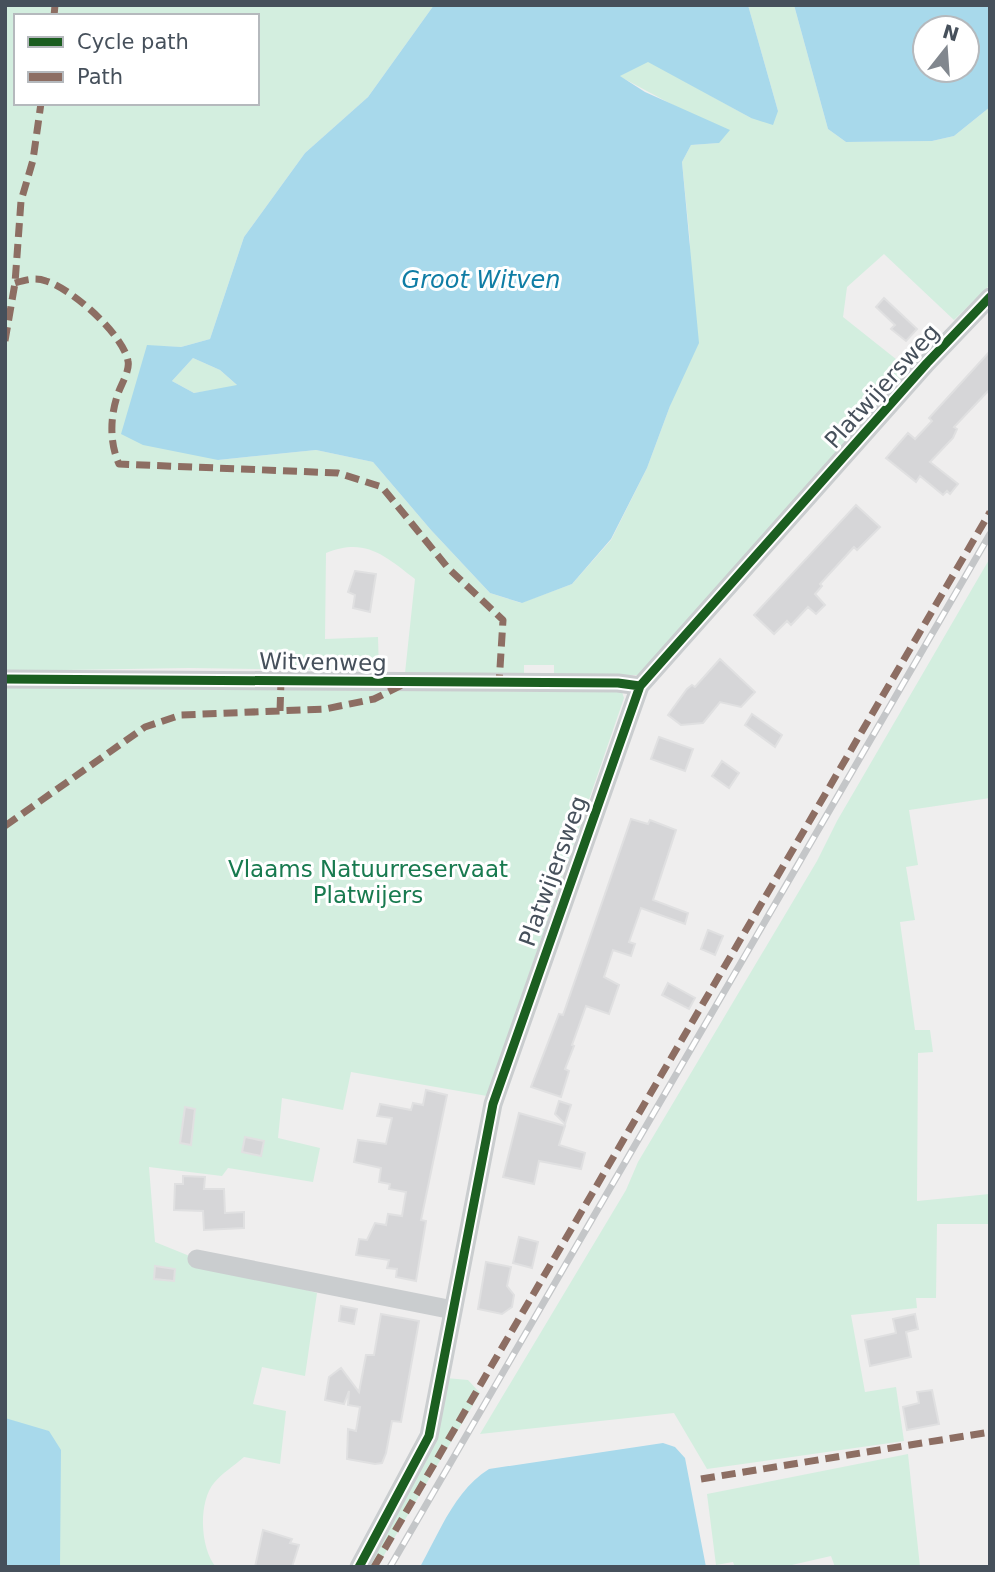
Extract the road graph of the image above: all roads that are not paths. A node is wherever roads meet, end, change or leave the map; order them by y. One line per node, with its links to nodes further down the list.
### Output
1 (990, 297): 3 (street, Platwijersweg)
2 (5, 679): 3 (street, Witvenweg)
3 (640, 686): 5 (street, Platwijersweg)
4 (197, 1259): 5 (street)
5 (453, 1310): 6 (street, Platwijersweg)
6 (359, 1567)

